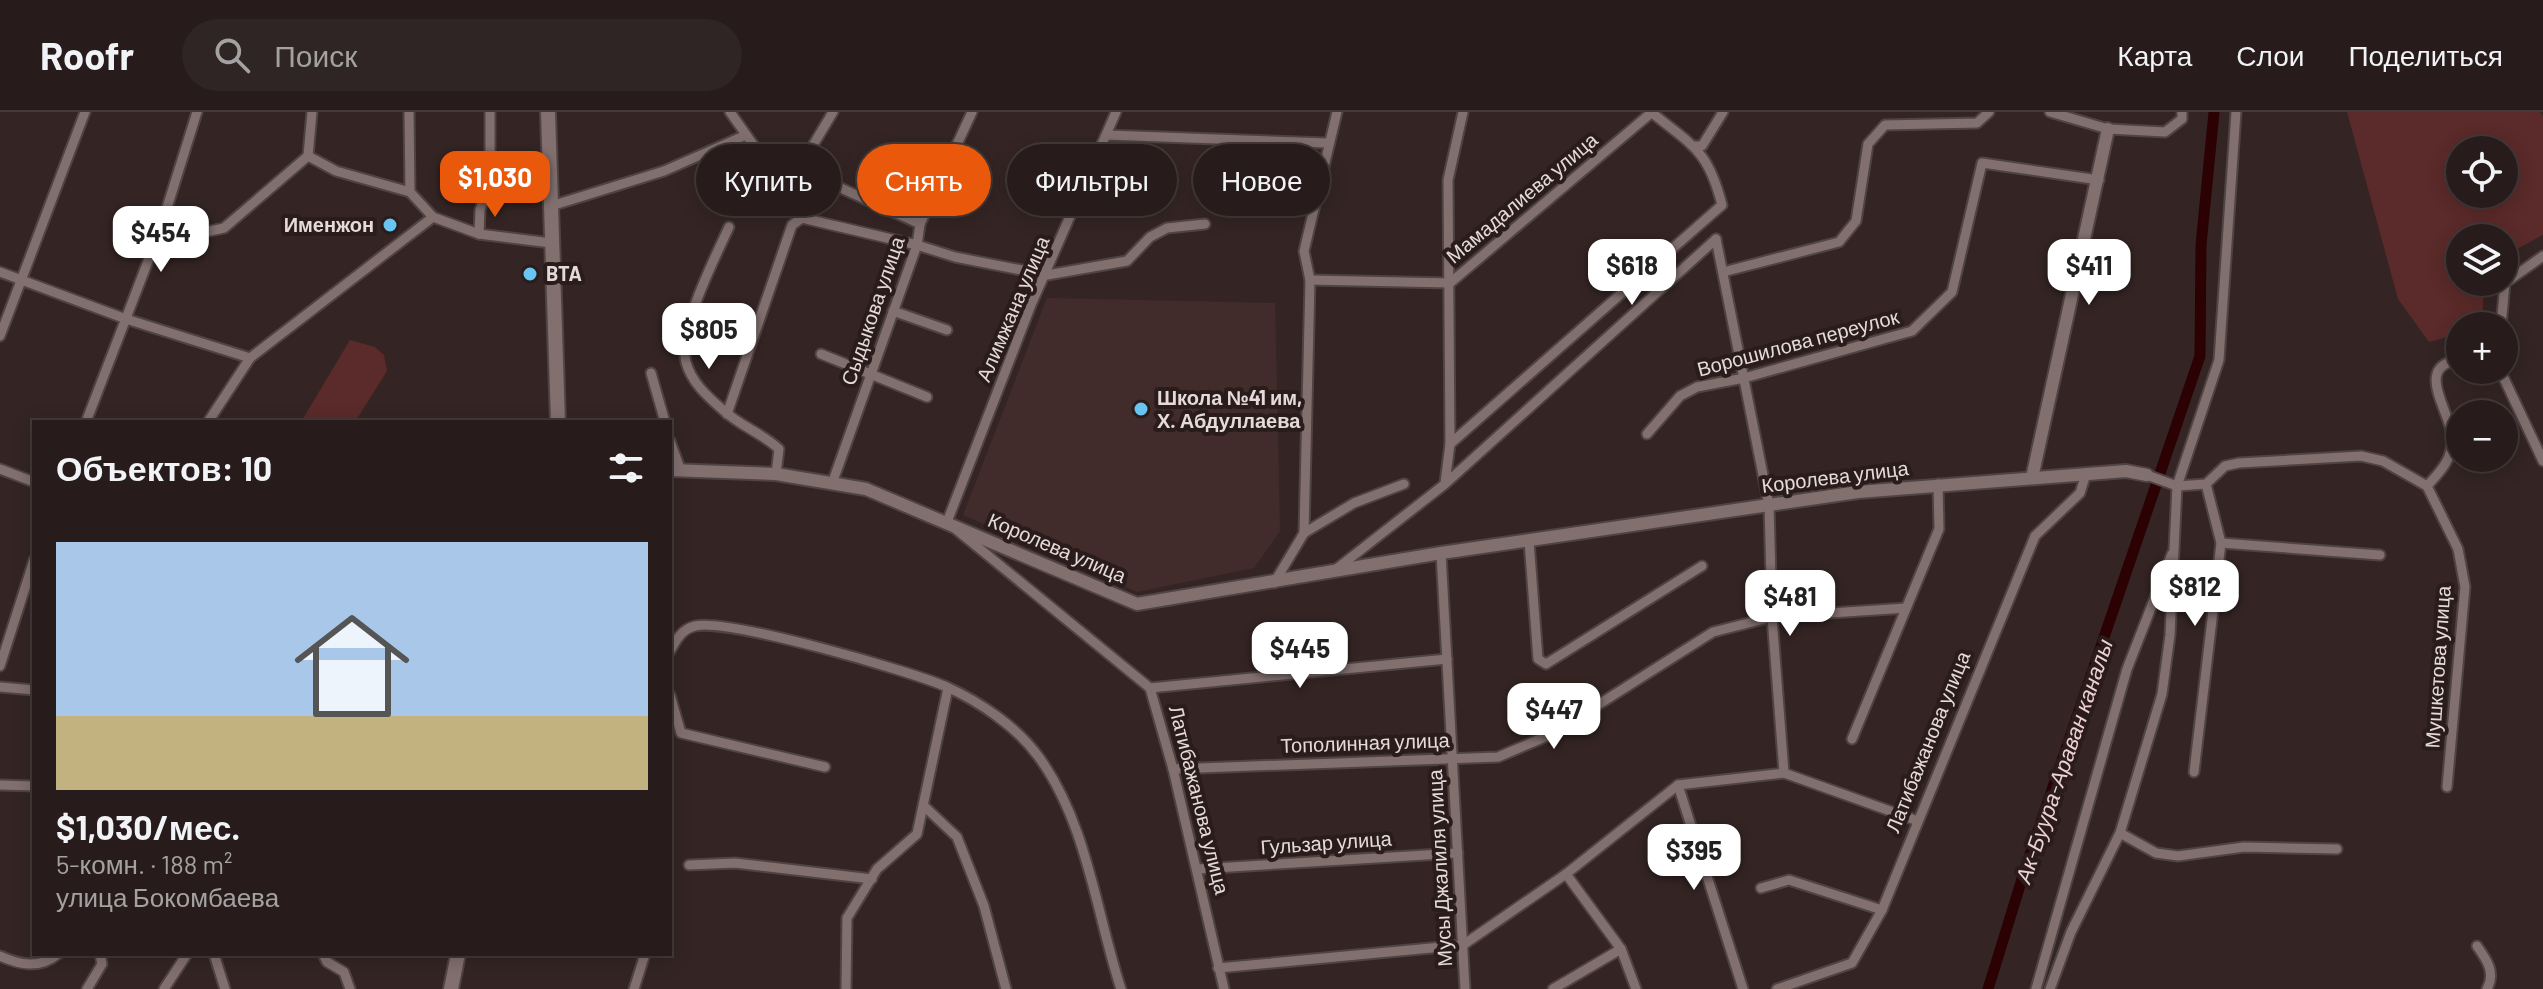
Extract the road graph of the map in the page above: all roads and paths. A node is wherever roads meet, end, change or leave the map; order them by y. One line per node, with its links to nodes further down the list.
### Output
1 (85, 112): 45 (street)
2 (197, 112): 37 (street)
3 (312, 112): 28 (street)
4 (409, 112): 31 (street)
5 (490, 112): 38 (street)
6 (548, 112): 32 (main road)
7 (730, 112): 22 (street)
8 (833, 112): 26 (street)
9 (972, 112): 34 (street, Сыдыкова улица)
10 (1116, 112): 23 (street, Алимжана улица)
11 (1337, 112): 24 (street)
12 (1463, 112): 47 (street)
13 (1651, 112): 27 (street); 47 (street, Мамадалиева улица)
14 (1723, 112): 27 (street)
15 (1938, 112): 20 (street)
16 (1989, 112): 20 (street)
17 (2050, 112): 21 (street)
18 (2182, 112): 21 (street)
19 (2236, 112): 81 (street)
20 (1937, 123): 43 (street)
21 (2108, 129): 29 (street)
22 (746, 135): 25 (street); 32 (street)
23 (1106, 135): 24 (street); 44 (street, Алимжана улица)
24 (1327, 143): 46 (street)
25 (753, 144)
26 (814, 144)
27 (1694, 146): 67 (street)
28 (308, 156): 31 (street); 37 (street)
29 (2099, 180): 58 (street, Ворошилова переулок); 74 (street)
30 (841, 186): 34 (street)
31 (410, 192): 33 (street)
32 (551, 206): 39 (main road)
33 (433, 217): 38 (street); 54 (street)
34 (920, 224): 40 (street, Сыдыкова улица)
35 (1205, 224): 44 (street)
36 (729, 227): 61 (street)
37 (160, 230): 50 (street)
38 (479, 234): 39 (street)
39 (551, 243): 64 (main road)
40 (917, 245): 44 (street); 48 (street, Сыдыкова улица); 61 (street)
41 (2543, 256): 49 (street)
42 (0, 272): 45 (street)
43 (1723, 272): 58 (street); 78 (street)
44 (1047, 275): 84 (street, Алимжана улица)
45 (21, 280): 50 (street); 52 (street)
46 (1310, 280): 47 (street, Мамадалиева улица); 85 (street)
47 (1450, 283): 67 (street)
48 (893, 311): 51 (street); 56 (street, Сыдыкова улица)
49 (2502, 312)
50 (126, 319): 54 (street); 62 (street)
51 (947, 330)
52 (0, 336)
53 (821, 354): 56 (street)
54 (250, 358): 63 (street)
55 (2446, 364): 82 (street)
56 (872, 372): 60 (street); 76 (street, Сыдыкова улица)
57 (651, 373): 65 (street)
58 (1744, 378): 66 (street, Ворошилова переулок); 83 (street)
59 (2507, 384): 68 (street)
60 (927, 397)
61 (727, 414): 71 (street)
62 (87, 420)
63 (209, 420)
64 (558, 420)
65 (664, 420)
66 (1647, 434)
67 (1450, 444): 78 (street)
68 (2543, 461)
69 (0, 469): 75 (street)
70 (675, 471): 71 (street, Королева улица)
71 (776, 474): 76 (street, Королева улица)
72 (2086, 474): 73 (street, Королева улица); 74 (street, Королева улица); 116 (street, Латибажанова улица)
73 (2147, 475): 81 (street)
74 (2032, 478): 79 (street, Королева улица)
75 (32, 481)
76 (833, 481): 84 (street, Королева улица)
77 (1404, 484): 85 (street)
78 (1445, 484): 93 (street)
79 (1938, 484): 83 (street, Королева улица); 95 (street)
80 (2206, 484): 81 (street); 82 (street); 87 (street)
81 (2173, 485): 88 (street)
82 (2427, 486): 114 (street, Мушкетова улица)
83 (1769, 505): 86 (street, Королева улица); 96 (street)
84 (947, 522): 94 (street, Королева улица); 102 (street, Латибажанова улица)
85 (1304, 533): 94 (street)
86 (1529, 541): 89 (street, Королева улица); 92 (street)
87 (2221, 543): 90 (street); 109 (street)
88 (2174, 547): 117 (street); 153 (street)
89 (1441, 553): 93 (street, Королева улица); 98 (street, Мусы Джалиля улица)
90 (2380, 555)
91 (32, 566): 99 (street)
92 (1702, 566)
93 (1334, 571): 94 (street, Королева улица)
94 (1274, 583)
95 (1906, 608): 96 (street, Тополинная улица); 105 (street)
96 (1772, 617): 106 (street, Тополинная улица); 110 (street)
97 (672, 648): 101 (street)
98 (1447, 659): 102 (street); 106 (street, Мусы Джалиля улица)
99 (0, 666)
100 (0, 687): 103 (street)
101 (948, 688): 115 (street); 146 (street)
102 (1150, 688): 108 (street, Латибажанова улица)
103 (32, 690)
104 (672, 702): 107 (street)
105 (1852, 739)
106 (1452, 758): 108 (street, Тополинная улица); 119 (street, Мусы Джалиля улица)
107 (825, 767)
108 (1173, 769): 121 (street, Латибажанова улица)
109 (2194, 772)
110 (1784, 773): 112 (street); 116 (street)
111 (0, 785): 113 (street)
112 (1678, 785): 122 (street); 151 (street)
113 (32, 786)
114 (2447, 787)
115 (925, 807): 123 (street); 145 (street)
116 (1918, 821): 125 (street, Латибажанова улица)
117 (2120, 833): 118 (street); 154 (street)
118 (2337, 849)
119 (1458, 853): 121 (street, Гульзар улица); 126 (street, Мусы Джалиля улица)
120 (689, 865): 123 (street)
121 (1198, 869): 137 (street, Латибажанова улица)
122 (1566, 874): 126 (street); 128 (street)
123 (872, 879): 144 (street)
124 (1761, 888): 125 (street)
125 (1882, 910): 152 (street, Латибажанова улица)
126 (1463, 945): 137 (street); 148 (street, Мусы Джалиля улица)
127 (2477, 946): 155 (street)
128 (1621, 949): 149 (street); 150 (street)
129 (0, 956): 130 (street)
130 (55, 956)
131 (100, 956): 138 (street)
132 (186, 956): 139 (street)
133 (215, 956): 140 (street)
134 (324, 956): 141 (street)
135 (458, 956): 142 (main road)
136 (644, 956): 143 (street)
137 (1218, 968): 147 (street, Латибажанова улица)
138 (87, 989)
139 (164, 989)
140 (225, 989)
141 (350, 989)
142 (451, 989)
143 (634, 989)
144 (846, 989)
145 (1006, 989)
146 (1121, 989)
147 (1224, 989)
148 (1465, 989)
149 (1553, 989)
150 (1636, 989)
151 (1743, 989)
152 (1777, 989)
153 (2036, 989)
154 (2050, 989)
155 (2487, 989)

